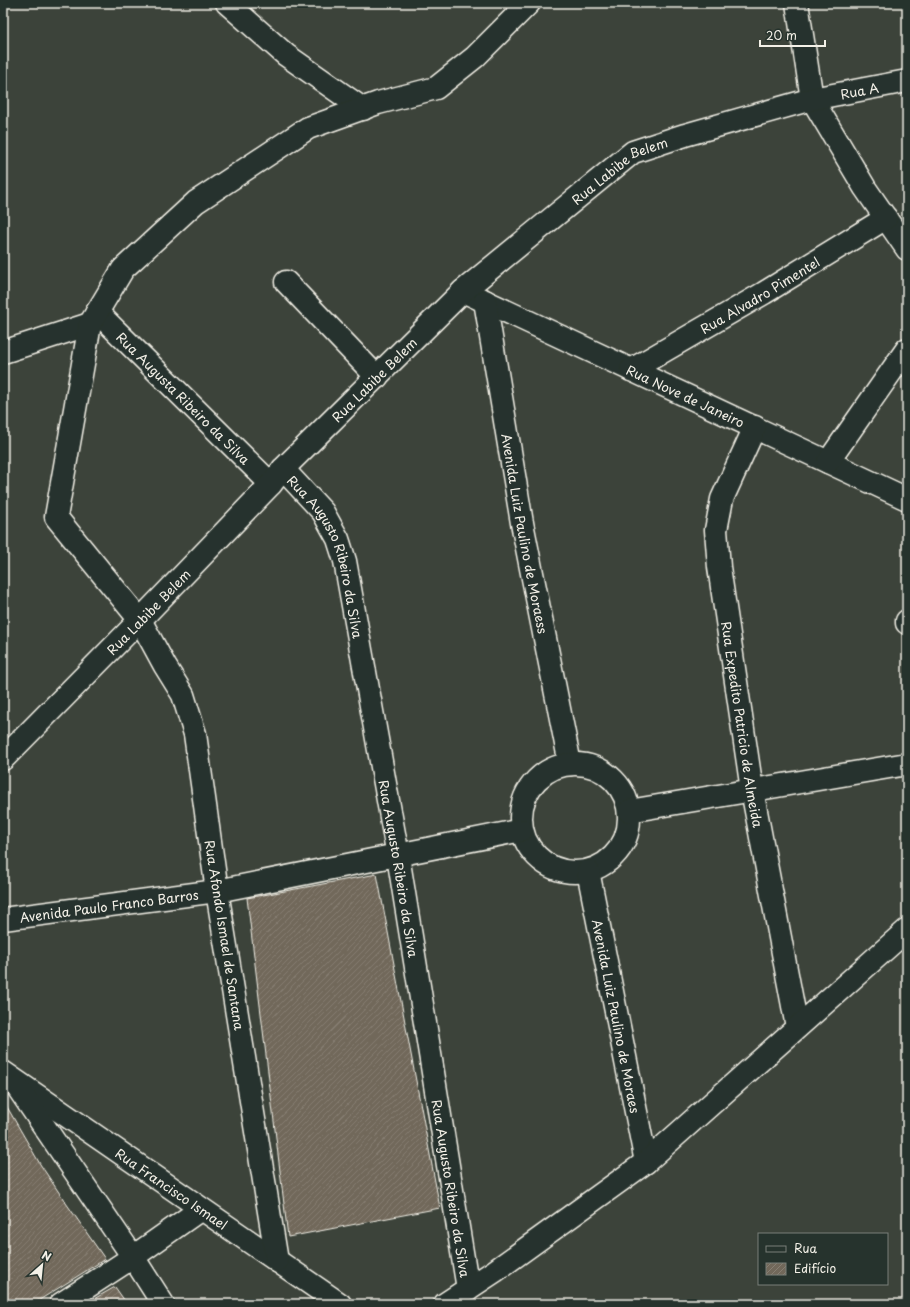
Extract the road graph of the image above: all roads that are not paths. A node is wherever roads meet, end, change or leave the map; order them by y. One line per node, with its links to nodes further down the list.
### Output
1 (227, 3): 6 (street)
2 (529, 3): 6 (street)
3 (796, 3): 5 (street)
4 (907, 81): 5 (street, Rua A)
5 (812, 99): 7 (street); 10 (street, Rua Labibe Belem)
6 (363, 109): 12 (street)
7 (886, 218): 8 (street); 15 (street, Rua Alvadro Pimentel)
8 (907, 249)
9 (286, 282): 16 (street)
10 (463, 291): 11 (street, Rua Nove de Janeiro); 16 (street, Rua Labibe Belem)
11 (485, 301): 15 (street, Rua Nove de Janeiro); 23 (street, Avenida Luiz Paulino de Moraess)
12 (94, 318): 14 (street); 19 (street, Rua Augusta Ribeiro da Silva); 21 (street, Rua Afondo Ismael de Santana)
13 (907, 349): 18 (street)
14 (3, 352)
15 (631, 370): 17 (street, Rua Nove de Janeiro)
16 (377, 377): 19 (street, Rua Labibe Belem)
17 (755, 427): 18 (street, Rua Nove de Janeiro); 25 (street, Rua Expedito Patricio de Almeida)
18 (828, 462): 20 (street, Rua Nove de Janeiro)
19 (277, 477): 21 (street, Rua Labibe Belem); 28 (street, Rua Augusto Ribeiro da Silva)
20 (907, 500)
21 (140, 620): 22 (street, Rua Labibe Belem); 30 (street, Rua Afondo Ismael de Santana)
22 (3, 759)
23 (570, 764): 26 (street); 27 (street)
24 (907, 764): 25 (street)
25 (752, 790): 26 (street); 33 (street, Rua Expedito Patricio de Almeida)
26 (629, 811): 29 (street)
27 (522, 830): 28 (street, Avenida Paulo Franco Barros); 29 (street)
28 (398, 856): 30 (street, Avenida Paulo Franco Barros); 39 (street, Rua Augusto Ribeiro da Silva)
29 (588, 871): 35 (street, Avenida Luiz Paulino de Moraes)
30 (217, 891): 31 (street, Avenida Paulo Franco Barros); 38 (street, Rua Afondo Ismael de Santana)
31 (3, 919)
32 (907, 930): 33 (street)
33 (797, 1027): 35 (street)
34 (7, 1075): 36 (street, Rua Francisco Ismael); 37 (street)
35 (646, 1162): 39 (street)
36 (201, 1209): 37 (street); 38 (street, Rua Francisco Ismael)
37 (133, 1257): 40 (street); 41 (street)
38 (277, 1261): 42 (street, Rua Francisco Ismael)
39 (468, 1289): 43 (street)
40 (61, 1304)
41 (163, 1304)
42 (340, 1304)
43 (445, 1304)

